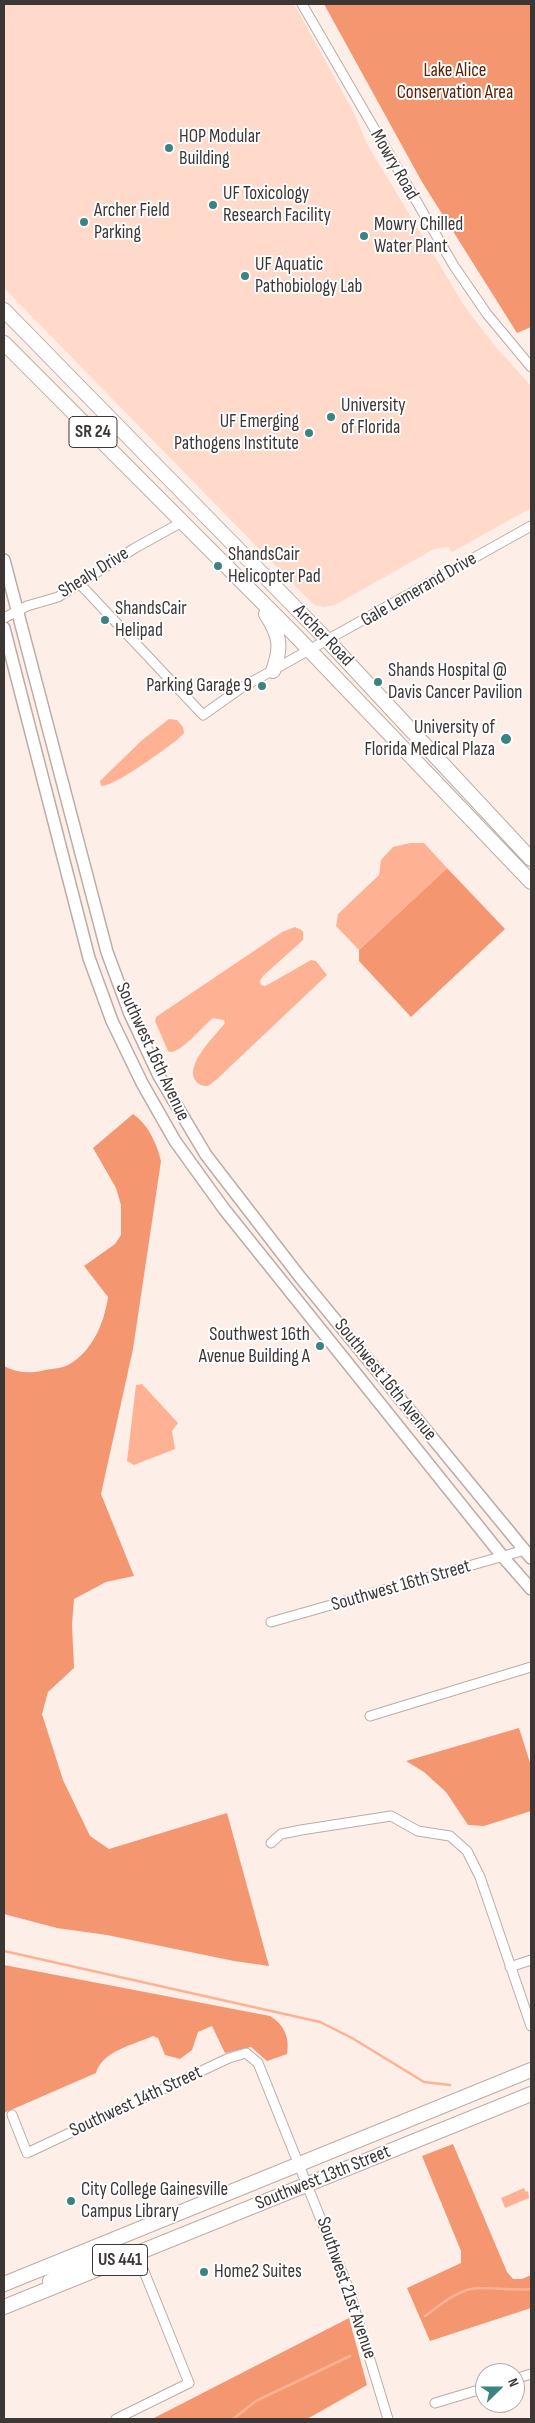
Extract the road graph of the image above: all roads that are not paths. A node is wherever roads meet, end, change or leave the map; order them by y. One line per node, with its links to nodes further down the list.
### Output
1 (302, 4): 4 (street, Mowry Road)
2 (4, 310): 13 (main road, Archer Road / SR 24)
3 (4, 343): 5 (main road, Archer Road / SR 24)
4 (531, 367)
5 (182, 522): 8 (street, Shealy Drive); 9 (main road, Archer Road / SR 24)
6 (531, 526): 13 (street, Gale Lemerand Drive)
7 (4, 560): 10 (main road, Southwest 16th Avenue)
8 (79, 583): 10 (street, Shealy Drive); 15 (street, Gale Lemerand Drive)
9 (250, 590): 14 (main road, Archer Road / SR 24); 15 (main road)
10 (17, 612): 11 (street, Shealy Drive); 18 (main road, Southwest 16th Avenue)
11 (4, 618)
12 (4, 628): 19 (main road, Southwest 16th Avenue)
13 (328, 641): 14 (street, Gale Lemerand Drive); 16 (main road, Archer Road / SR 24)
14 (310, 651): 15 (street, Gale Lemerand Drive); 17 (main road, Archer Road / SR 24)
15 (273, 671)
16 (531, 859)
17 (531, 882)
18 (529, 1552): 19 (street, Southwest 16th Street)
19 (503, 1557): 20 (main road, Southwest 16th Avenue); 21 (street, Southwest 16th Street)
20 (531, 1589)
21 (271, 1622)
22 (531, 1667): 23 (street)
23 (370, 1716)
24 (271, 1844): 26 (street)
25 (531, 1960): 26 (street)
26 (510, 1966): 27 (street)
27 (531, 2026)
28 (246, 2053): 31 (street, Southwest 14th Street); 32 (street, Southwest 21st Avenue)
29 (531, 2070): 32 (main road, Southwest 13th Street / US 441)
30 (531, 2094): 33 (main road, Southwest 13th Street / US 441)
31 (12, 2115)
32 (299, 2164): 33 (street, Southwest 21st Avenue); 34 (main road, Southwest 13th Street / US 441)
33 (308, 2184): 36 (main road, Southwest 13th Street / US 441); 43 (street, Southwest 21st Avenue)
34 (129, 2233): 35 (main road, Southwest 13th Street / US 441); 36 (main road)
35 (107, 2242): 37 (main road, Southwest 13th Street / US 441); 38 (main road)
36 (139, 2259): 38 (main road, Southwest 13th Street / US 441); 42 (street)
37 (4, 2284)
38 (38, 2293): 39 (main road, Southwest 13th Street / US 441)
39 (4, 2308)
40 (475, 2391): 41 (street)
41 (436, 2404)
42 (116, 2419)
43 (388, 2419)

